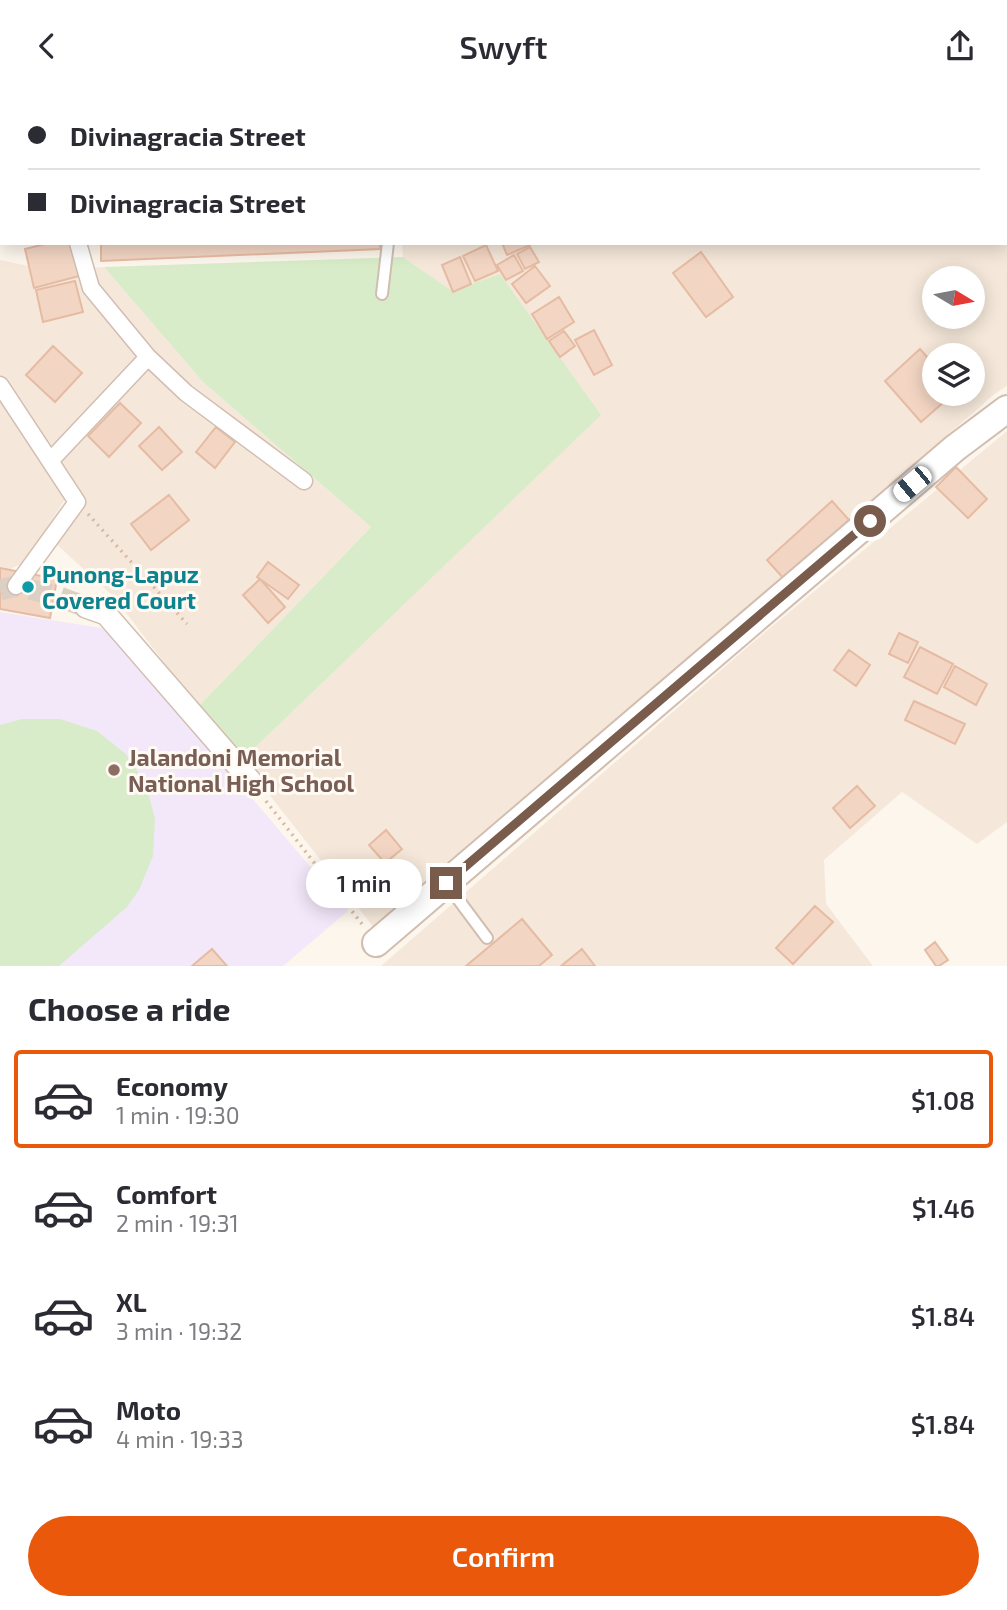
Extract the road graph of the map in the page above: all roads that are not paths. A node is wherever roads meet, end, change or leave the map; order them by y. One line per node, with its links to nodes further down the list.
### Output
1 (79, 245): 4 (street)
2 (388, 245): 3 (lane)
3 (382, 294)
4 (148, 357): 7 (street); 8 (street)
5 (0, 385): 7 (street)
6 (1007, 409): 12 (street)
7 (51, 460): 9 (street)
8 (304, 481)
9 (16, 586)
10 (86, 607): 11 (street)
11 (255, 786)
12 (446, 883): 13 (lane); 14 (street)
13 (487, 938)
14 (376, 943)

